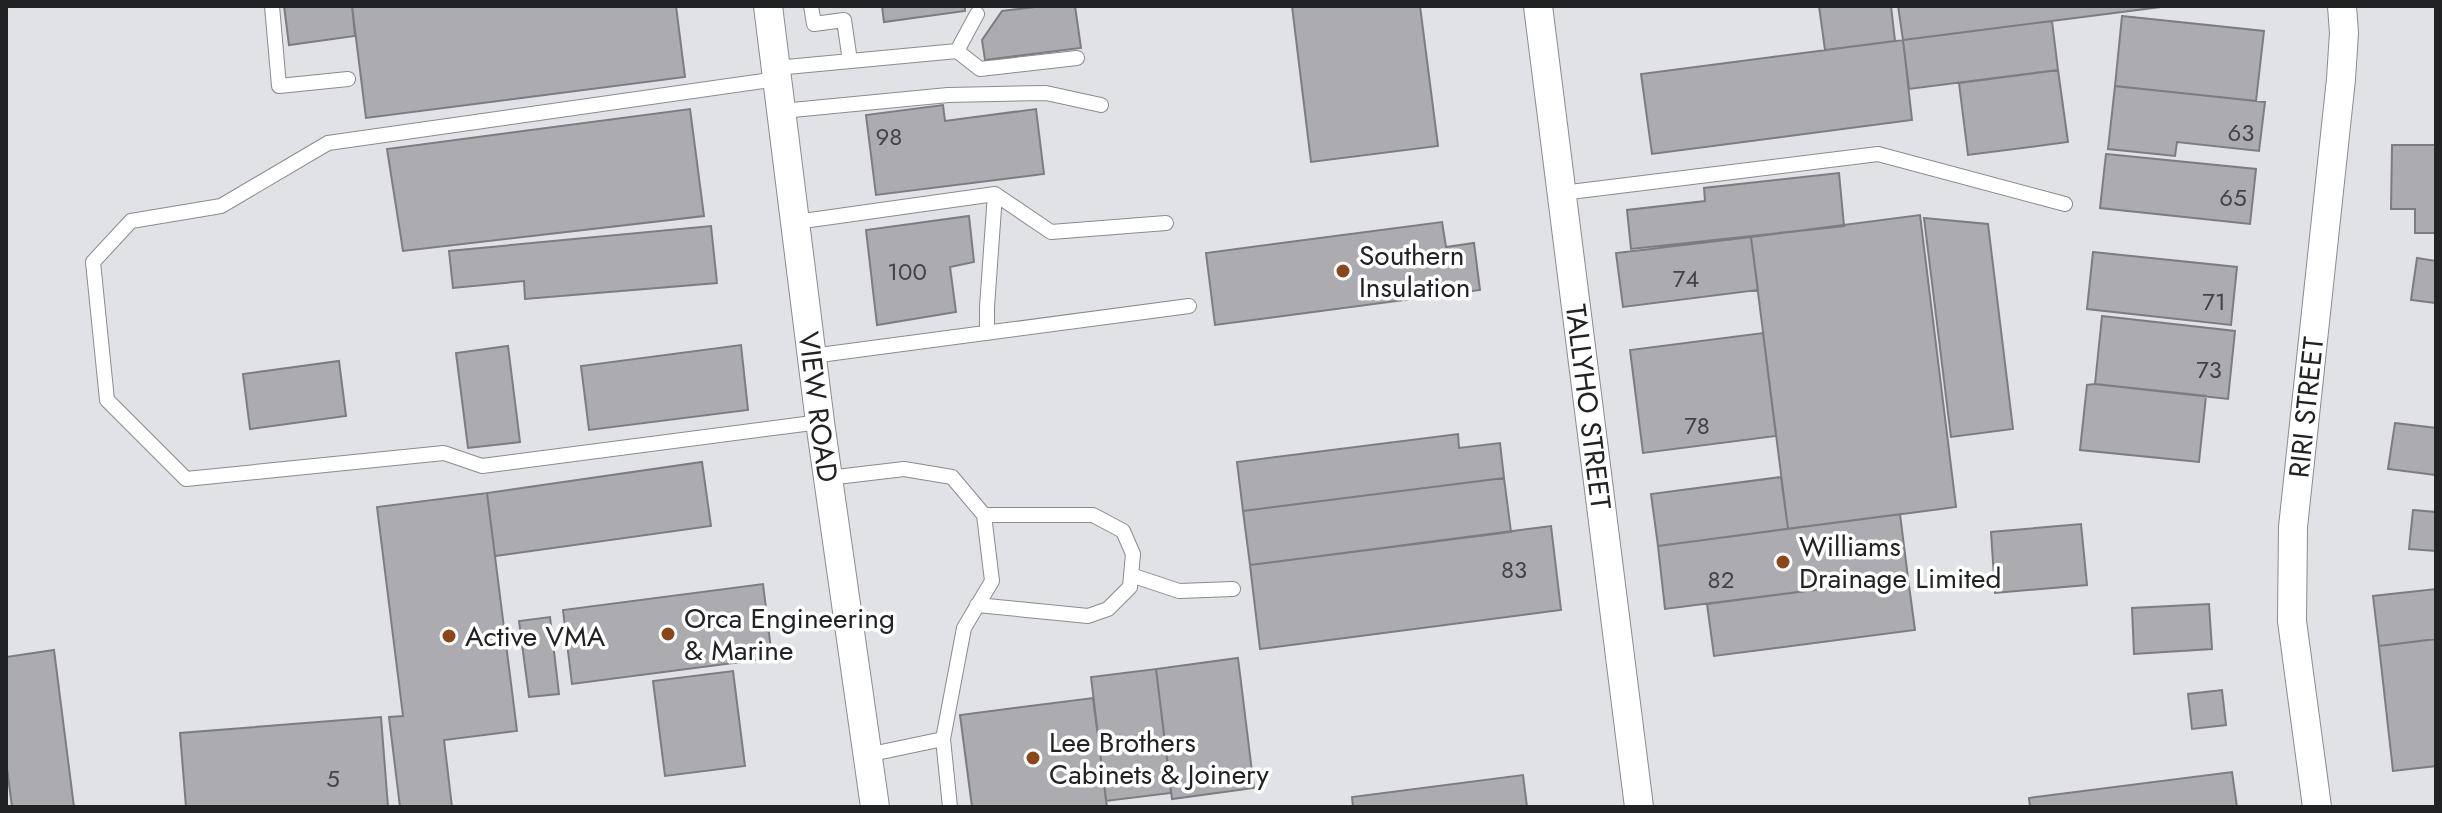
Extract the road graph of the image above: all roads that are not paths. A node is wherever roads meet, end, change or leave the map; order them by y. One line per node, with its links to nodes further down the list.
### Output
1 (272, 6): 11 (lane)
2 (768, 6): 10 (street, VIEW ROAD)
3 (811, 6): 9 (lane)
4 (1538, 6): 14 (street, TALLYHO STREET)
5 (2342, 6): 34 (street, RIRI STREET)
6 (977, 14): 7 (lane)
7 (957, 51): 8 (lane); 9 (lane)
8 (1077, 58)
9 (850, 61): 10 (lane)
10 (776, 73): 13 (street, VIEW ROAD); 22 (lane)
11 (348, 79)
12 (1101, 105): 13 (lane)
13 (782, 111): 17 (street, VIEW ROAD)
14 (1562, 193): 16 (lane); 33 (street, TALLYHO STREET)
15 (995, 194): 17 (lane); 18 (lane); 20 (lane)
16 (2065, 204)
17 (796, 222): 21 (street, VIEW ROAD)
18 (1166, 223)
19 (1189, 306): 20 (lane)
20 (987, 333): 21 (lane)
21 (812, 356): 22 (street, VIEW ROAD)
22 (820, 422): 23 (street, VIEW ROAD)
23 (828, 478): 24 (lane); 29 (street, VIEW ROAD)
24 (984, 515): 25 (lane); 27 (lane)
25 (1131, 575): 26 (lane); 27 (lane)
26 (1233, 589)
27 (977, 605): 28 (lane)
28 (943, 739): 29 (lane); 32 (lane)
29 (867, 755): 30 (street, VIEW ROAD)
30 (870, 807)
31 (941, 807): 32 (lane)
32 (950, 807)
33 (1639, 807)
34 (2317, 807)

